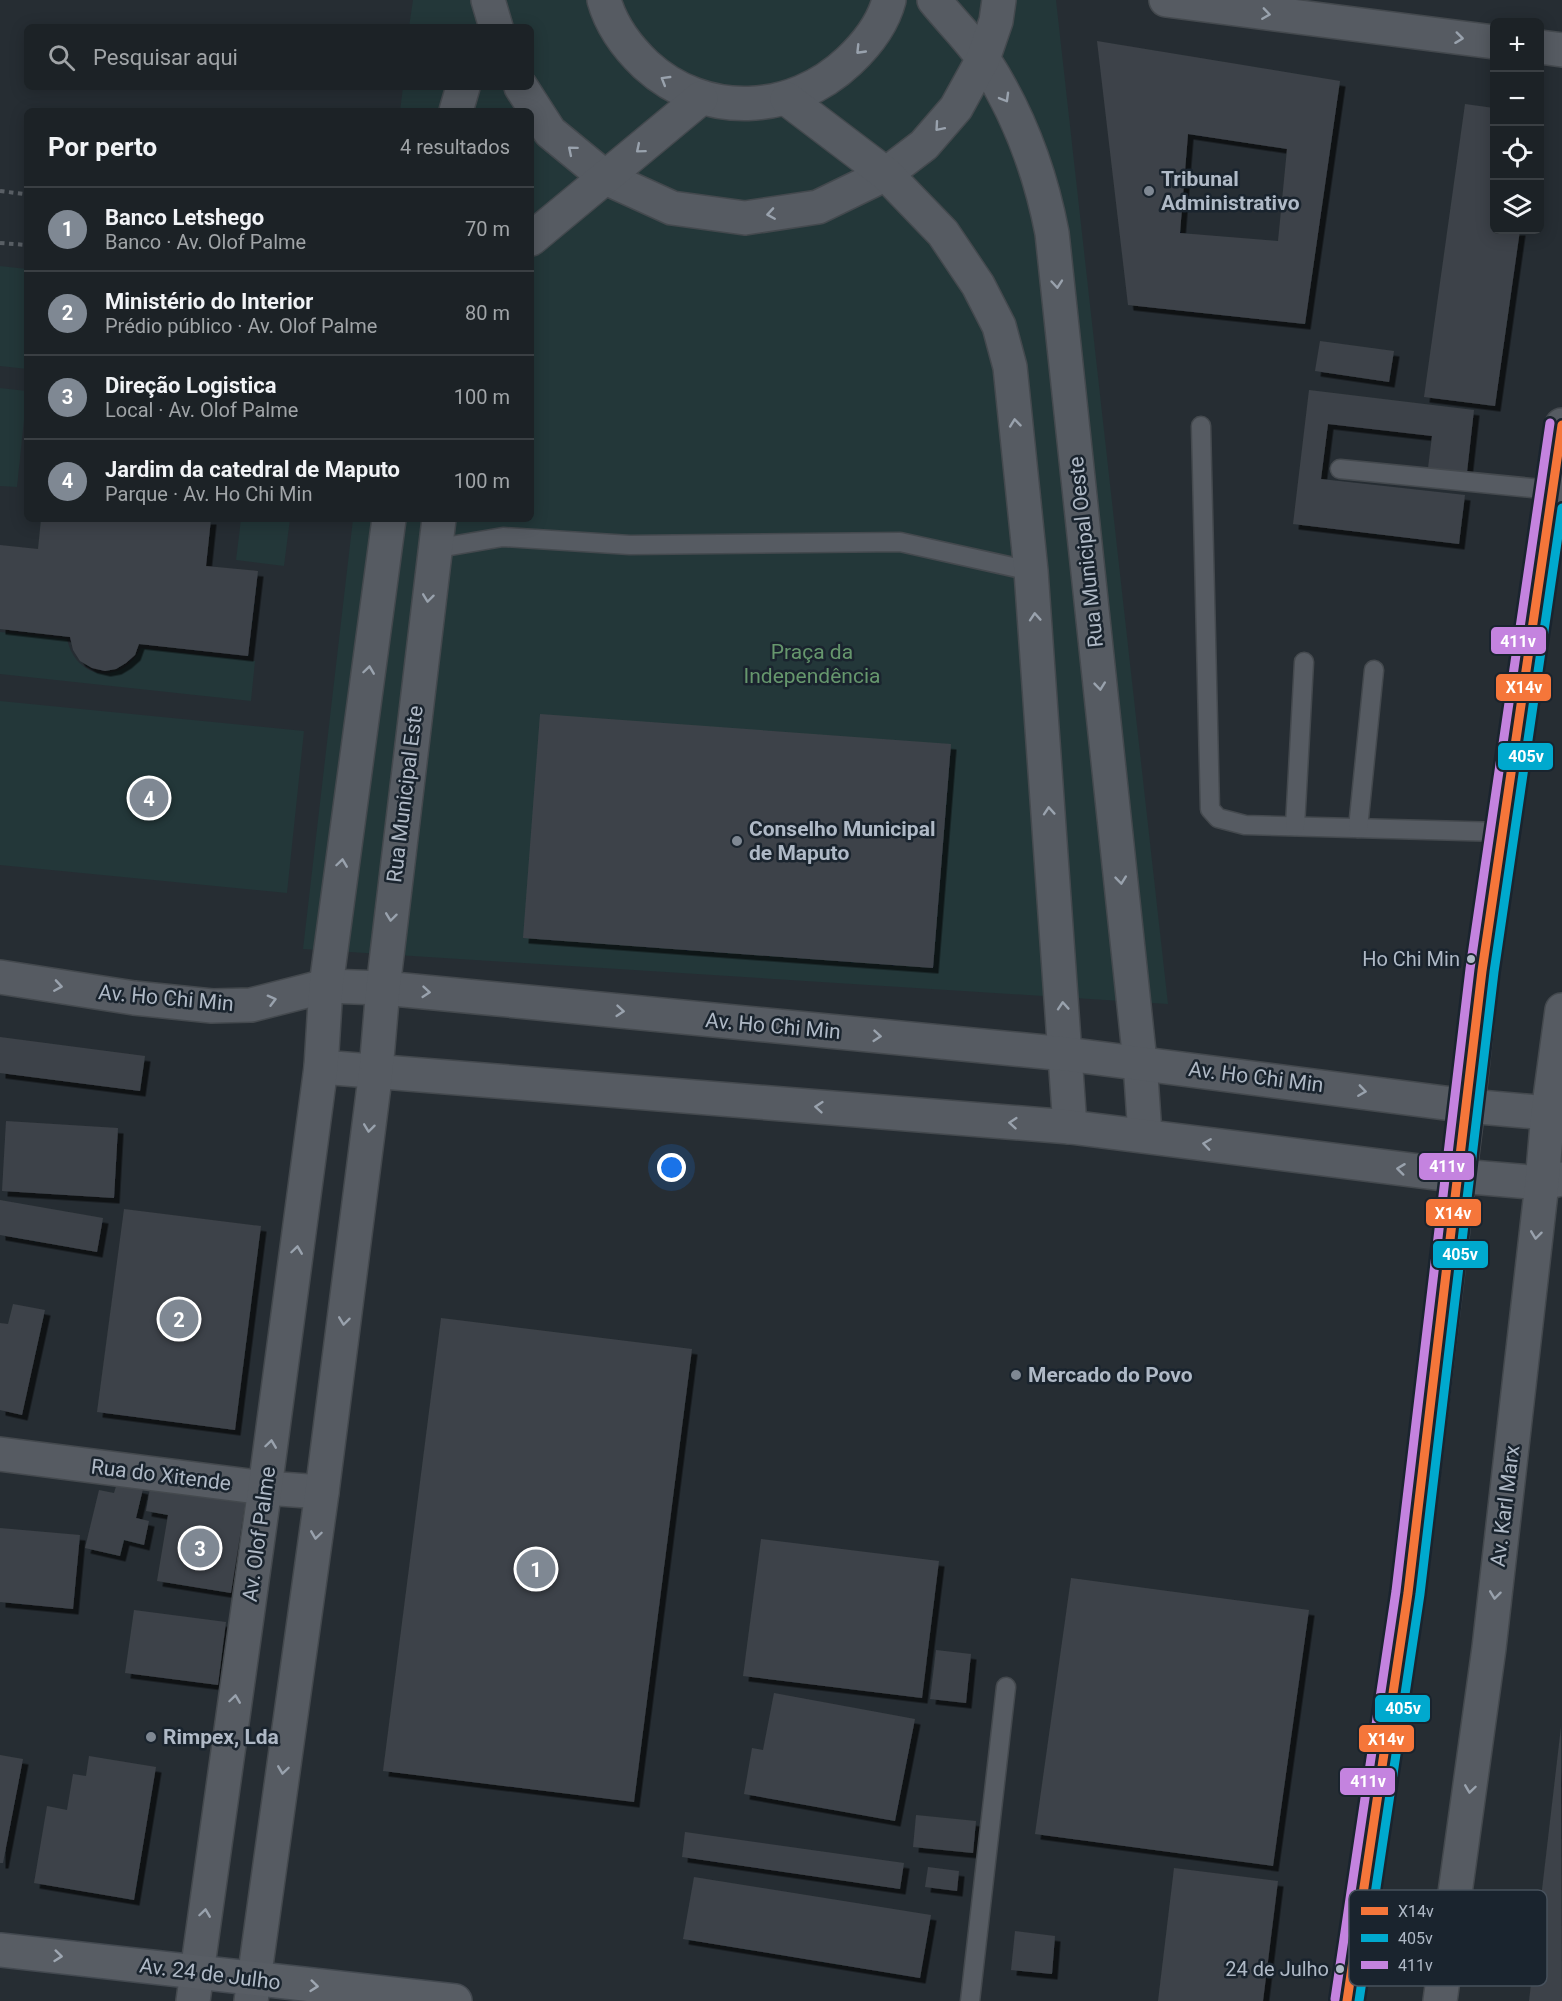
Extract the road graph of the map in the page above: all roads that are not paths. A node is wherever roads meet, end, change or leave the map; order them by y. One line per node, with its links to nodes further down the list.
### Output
1 (604, 0): 12 (street, one-way to 1)
2 (889, 0): 13 (street, one-way to 13)
3 (934, 0): 9 (street, Rua Municipal Oeste)
4 (999, 0): 9 (street)
5 (1166, 0): 6 (street, one-way to 6)
6 (1490, 41)
7 (1544, 48): 8 (street)
8 (1562, 50)
9 (983, 59): 15 (street, one-way to 15); 35 (street, Rua Municipal Oeste, one-way to 35)
10 (462, 90): 14 (street)
11 (523, 90): 16 (street, one-way to 11)
12 (701, 98): 13 (street); 16 (street, one-way to 16)
13 (787, 99): 15 (street)
14 (457, 108)
15 (886, 174): 16 (street, one-way to 16); 24 (street, one-way to 15)
16 (606, 178): 17 (street)
17 (534, 236)
18 (1562, 425): 21 (street)
19 (1201, 426): 27 (lane)
20 (1340, 468): 21 (lane)
21 (1552, 490): 29 (street)
22 (389, 522): 31 (street, one-way to 22)
23 (436, 534): 24 (lane); 32 (street, Rua Municipal Este, one-way to 32)
24 (1031, 571): 34 (street, one-way to 24)
25 (1304, 662): 27 (lane)
26 (1374, 670): 28 (lane)
27 (1295, 826): 28 (lane)
28 (1358, 828): 29 (lane)
29 (1502, 832): 38 (street)
30 (0, 977): 31 (street, Av. Ho Chi Min, one-way to 31)
31 (326, 986): 32 (street, Av. Ho Chi Min); 36 (street)
32 (382, 988): 34 (street, Av. Ho Chi Min, one-way to 34); 37 (street, Rua Municipal Este)
33 (1562, 1010): 39 (street, Av. Karl Marx)
34 (1066, 1054): 35 (street, Av. Ho Chi Min); 40 (street)
35 (1140, 1062): 38 (street, Av. Ho Chi Min, one-way to 38); 41 (street, Rua Municipal Oeste)
36 (321, 1067): 37 (street); 45 (street, Av. Olof Palme, one-way to 36)
37 (376, 1070): 40 (street, one-way to 37); 46 (street, one-way to 46)
38 (1468, 1106): 39 (street, Av. Ho Chi Min); 42 (street)
39 (1548, 1113): 43 (street, Av. Karl Marx)
40 (1070, 1127): 41 (street)
41 (1145, 1135): 42 (street, one-way to 41)
42 (1459, 1176): 43 (street); 48 (street)
43 (1552, 1181): 49 (street, Av. Karl Marx, one-way to 49)
44 (0, 1454): 45 (street, Rua do Xitende)
45 (265, 1488): 46 (street, Rua do Xitende); 51 (street, Av. Olof Palme, one-way to 45)
46 (322, 1492): 54 (street, one-way to 54)
47 (1006, 1687): 56 (lane)
48 (1364, 1890)
49 (1455, 1890)
50 (0, 1950): 51 (main road, Av. 24 de Julho, one-way to 51)
51 (195, 1986): 54 (main road, Av. 24 de Julho)
52 (1349, 1986): 57 (street)
53 (1442, 1986): 58 (street, Av. Karl Marx, one-way to 58)
54 (252, 1990): 55 (main road, Av. 24 de Julho, one-way to 55)
55 (455, 2001)
56 (970, 2001)
57 (1347, 2001)
58 (1440, 2001)

